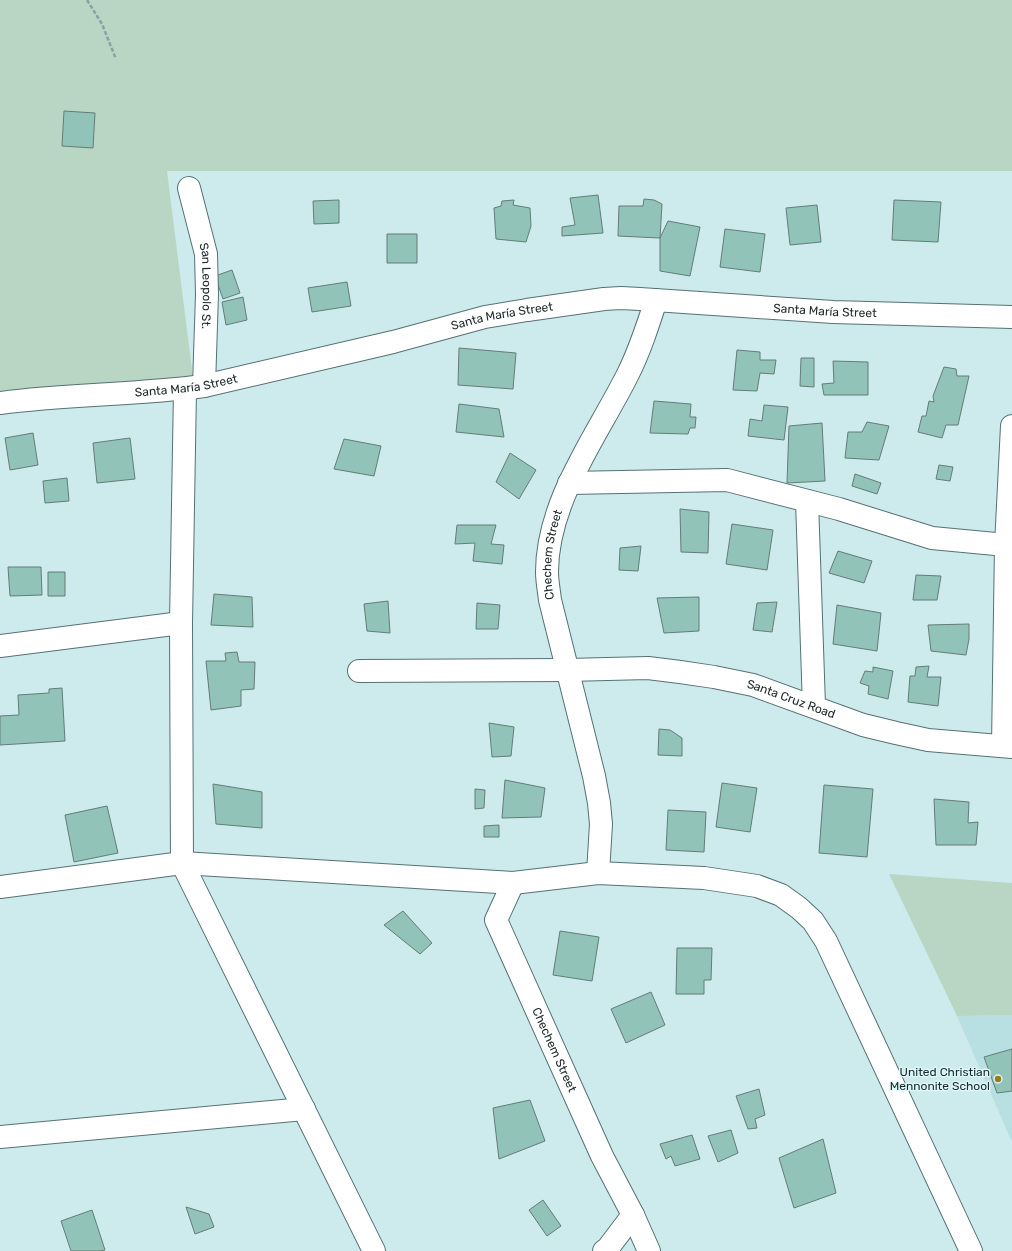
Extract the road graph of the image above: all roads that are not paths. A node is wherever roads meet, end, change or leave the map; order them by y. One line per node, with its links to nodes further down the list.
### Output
1 (189, 188): 4 (street, San Leopolo St.)
2 (656, 300): 3 (street, Santa María Street); 4 (street, Santa María Street); 7 (street, Chechem Street)
3 (1012, 317)
4 (194, 387): 5 (street, Santa María Street); 10 (street, San Leopolo St.)
5 (0, 403)
6 (1012, 426): 9 (street)
7 (569, 483): 8 (street); 12 (street, Chechem Street)
8 (806, 501): 9 (street); 14 (street)
9 (1006, 545): 15 (street)
10 (181, 623): 11 (street); 16 (street, San Leopolo St.)
11 (0, 646)
12 (567, 670): 13 (street, Santa Cruz Road); 14 (street, Santa Cruz Road); 17 (street, Chechem Street)
13 (359, 672)
14 (814, 706): 15 (street, Santa Cruz Road)
15 (1008, 746)
16 (182, 863): 18 (street); 19 (street); 20 (street)
17 (598, 873): 18 (street); 26 (street)
18 (513, 883): 22 (street, Chechem Street)
19 (0, 887)
20 (304, 1109): 21 (street); 23 (street)
21 (0, 1137)
22 (633, 1215): 24 (street); 25 (street, Chechem Street)
23 (374, 1251)
24 (604, 1251)
25 (649, 1251)
26 (971, 1251)

